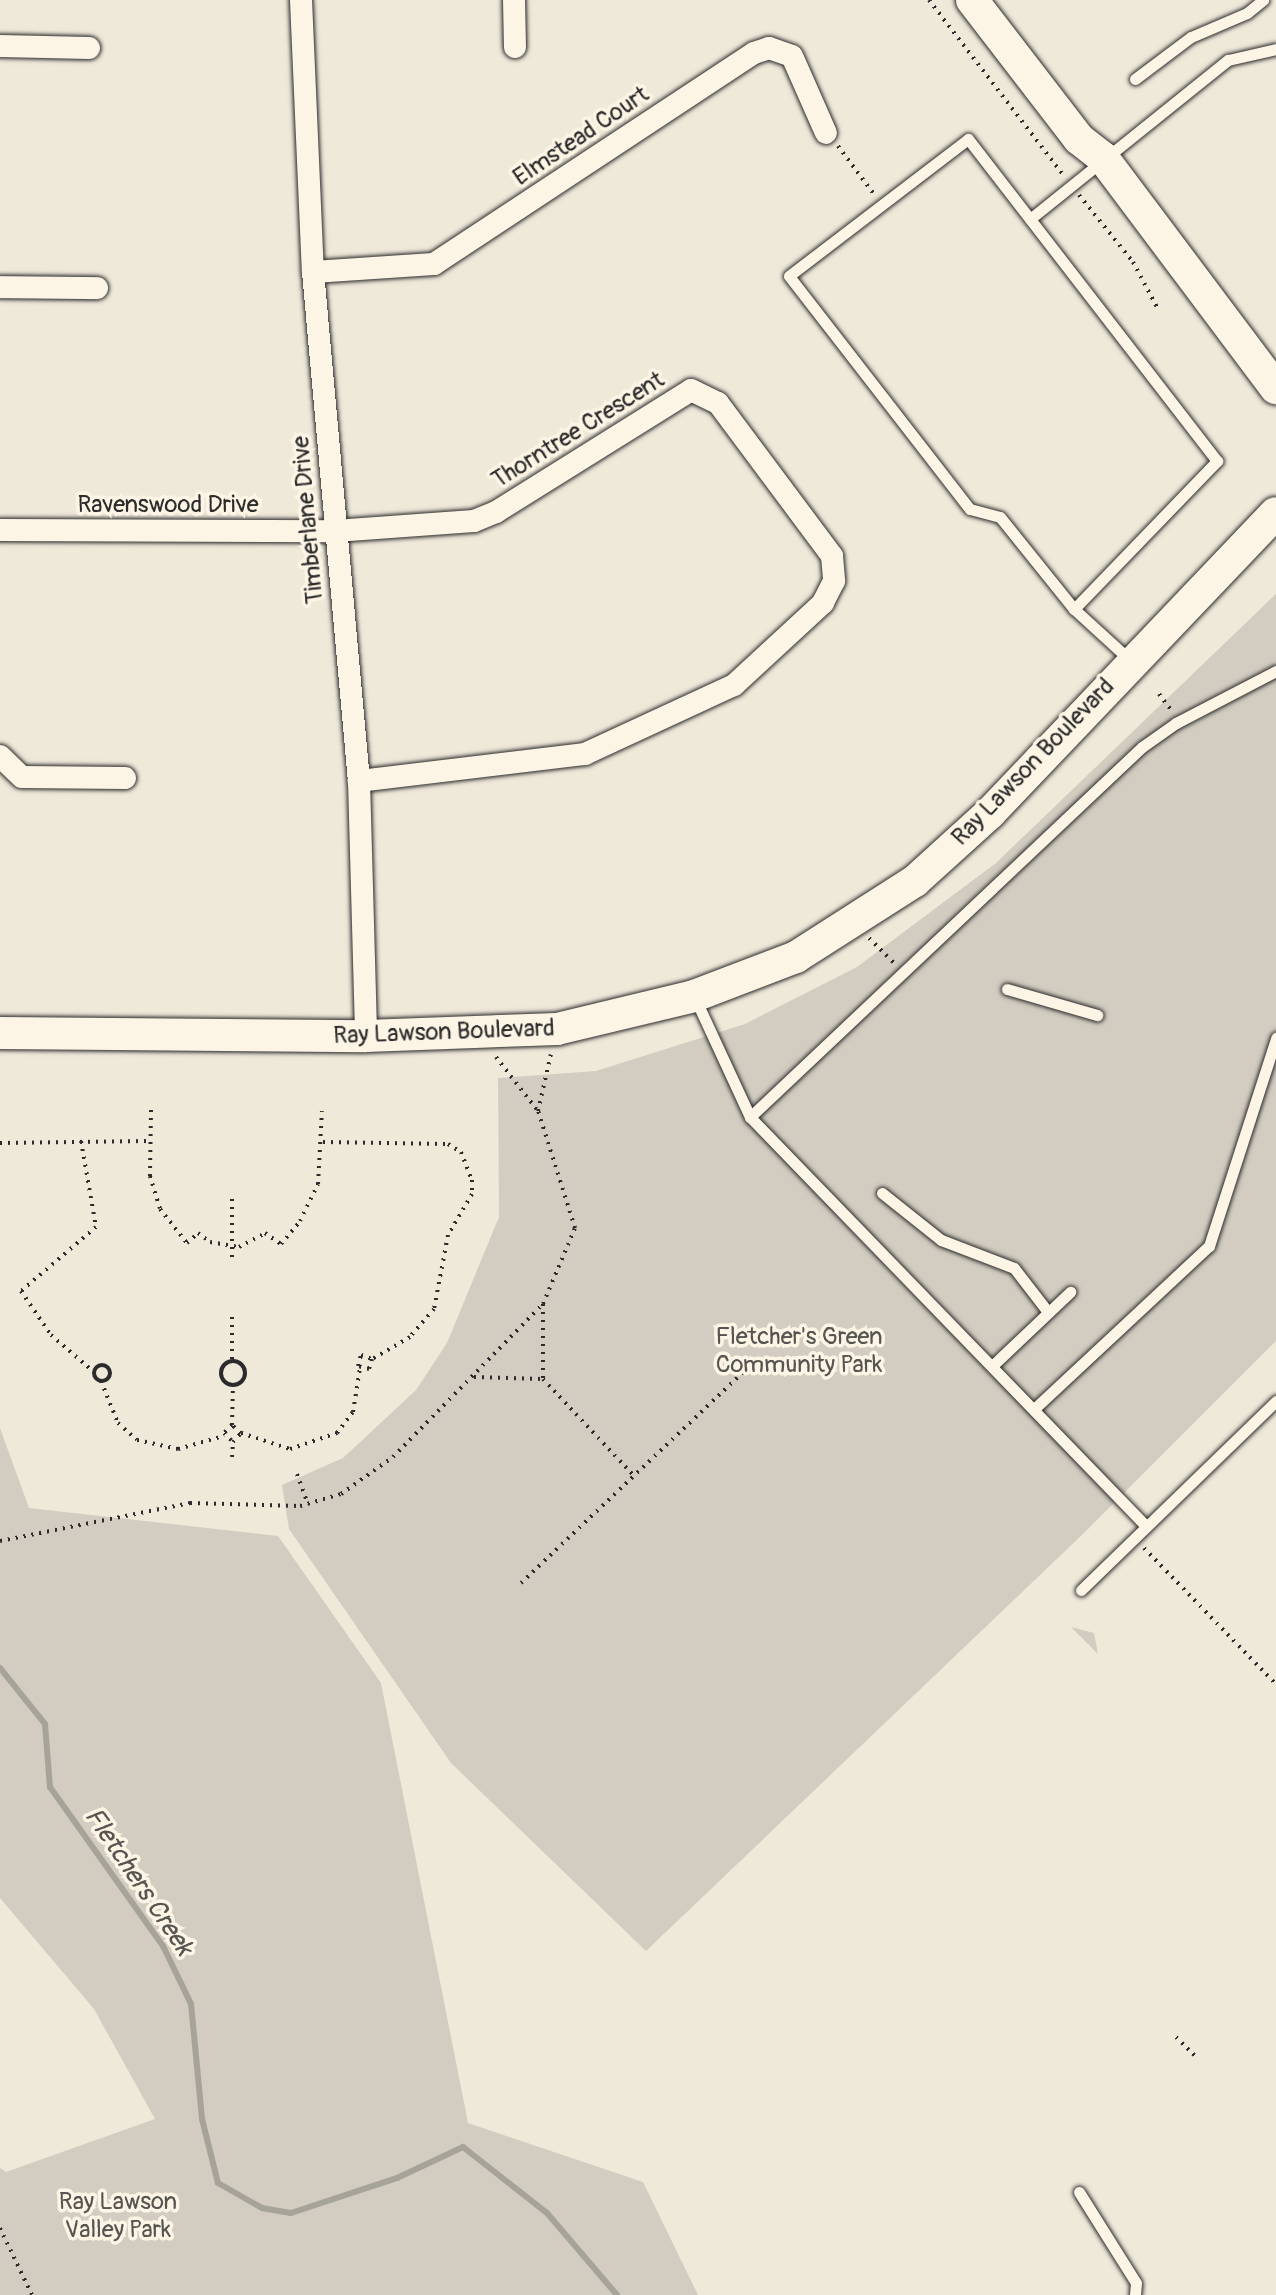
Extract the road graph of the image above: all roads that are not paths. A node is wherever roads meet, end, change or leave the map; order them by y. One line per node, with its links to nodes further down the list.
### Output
1 (301, 0): 14 (street, Timberlane Drive)
2 (514, 0): 7 (street)
3 (972, 0): 12 (street)
4 (998, 0): 12 (street)
5 (1263, 0): 10 (lane)
6 (0, 46): 8 (street)
7 (515, 47)
8 (89, 48)
9 (1276, 49): 12 (lane)
10 (1135, 79)
11 (826, 133): 14 (street, Elmstead Court)
12 (1103, 158): 13 (lane); 17 (street)
13 (1030, 219): 21 (lane); 21 (lane)
14 (313, 272): 20 (street, Timberlane Drive)
15 (0, 287): 16 (street)
16 (97, 288)
17 (1276, 388)
18 (1276, 513): 22 (street, Ray Lawson Boulevard)
19 (0, 530): 20 (street, Ravenswood Drive)
20 (335, 531): 26 (street, Timberlane Drive); 26 (street, Thorntree Crescent)
21 (1074, 609): 22 (lane)
22 (1131, 661): 28 (street, Ray Lawson Boulevard)
23 (1276, 671): 33 (lane)
24 (0, 756): 25 (street)
25 (125, 778)
26 (359, 781): 31 (street, Timberlane Drive)
27 (1007, 989): 29 (lane)
28 (694, 996): 31 (street, Ray Lawson Boulevard); 33 (lane)
29 (1097, 1015)
30 (0, 1033): 31 (street, Ray Lawson Boulevard)
31 (366, 1036)
32 (1276, 1038): 39 (lane)
33 (750, 1117): 37 (lane)
34 (882, 1193): 36 (lane)
35 (1070, 1292): 36 (lane)
36 (1048, 1312): 37 (lane)
37 (992, 1366): 39 (lane)
38 (1276, 1401): 40 (lane)
39 (1034, 1409): 40 (lane)
40 (1145, 1525): 41 (lane)
41 (1081, 1590)
42 (1079, 2192): 43 (lane)
43 (1135, 2295)

